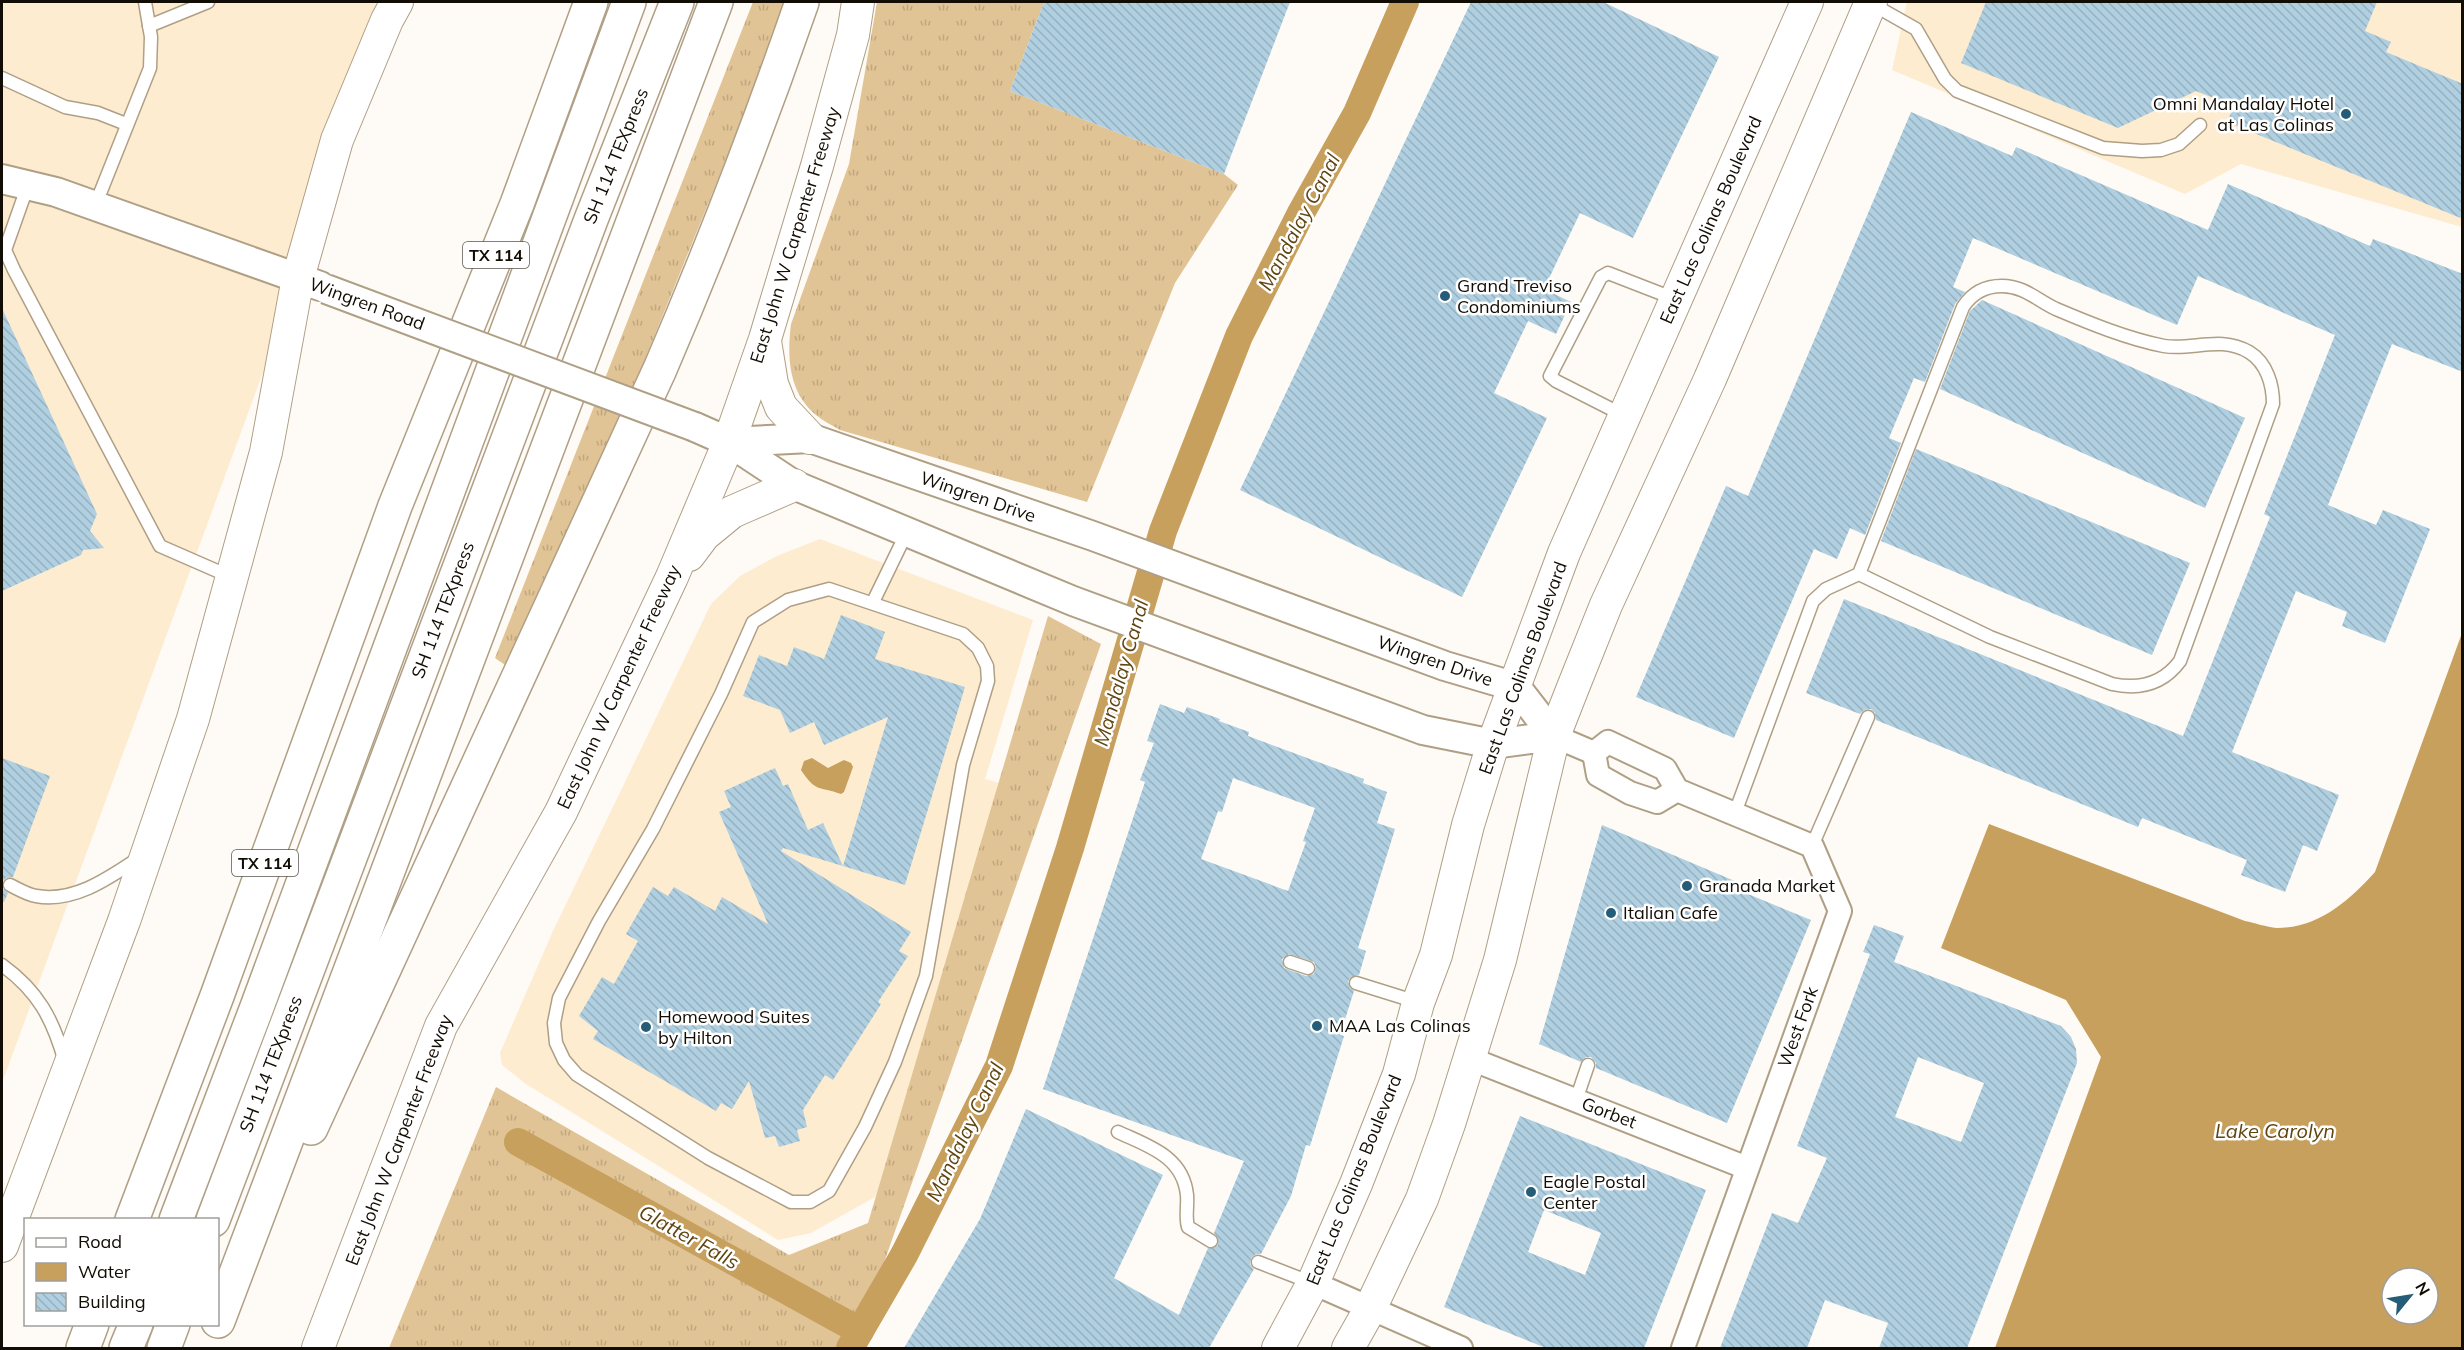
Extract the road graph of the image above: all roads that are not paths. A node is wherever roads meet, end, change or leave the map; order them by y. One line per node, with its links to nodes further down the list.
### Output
1 (145, 2): 12 (lane)
2 (208, 2): 12 (lane)
3 (397, 2): 19 (main road)
4 (591, 2): 53 (highway, TX 114)
5 (629, 2): 54 (highway, SH 114 TEXpress)
6 (677, 2): 55 (highway, SH 114 TEXpress)
7 (716, 2): 52 (highway)
8 (802, 2): 52 (highway)
9 (858, 2): 21 (main road, East John W Carpenter Freeway)
10 (1808, 2): 20 (main road, East Las Colinas Boulevard)
11 (1870, 2): 15 (lane); 33 (main road)
12 (149, 26): 14 (lane)
13 (2, 78): 14 (lane)
14 (126, 124): 17 (lane)
15 (2200, 125)
16 (15, 182): 17 (street, Wingren Road); 18 (lane)
17 (95, 206): 19 (street, Wingren Road)
18 (8, 268): 29 (lane)
19 (312, 284): 24 (street, Wingren Road, bridge); 29 (main road)
20 (1676, 300): 22 (main road, East Las Colinas Boulevard); 22 (lane)
21 (765, 339): 23 (main road); 24 (main road, East John W Carpenter Freeway)
22 (1625, 416): 31 (main road, East Las Colinas Boulevard)
23 (810, 438): 24 (street, Wingren Drive); 31 (street, Wingren Drive)
24 (729, 442): 25 (street); 28 (main road, East John W Carpenter Freeway)
25 (794, 486): 26 (street); 28 (main road)
26 (907, 532): 30 (lane); 34 (street)
27 (1859, 574): 27 (lane); 37 (lane)
28 (672, 577): 70 (main road, East John W Carpenter Freeway)
29 (232, 578): 39 (main road)
30 (873, 602): 30 (lane)
31 (1516, 687): 33 (street, Wingren Drive); 34 (main road, East Las Colinas Boulevard)
32 (1868, 717): 38 (lane)
33 (1554, 736): 34 (street); 35 (street); 46 (main road)
34 (1493, 744): 45 (main road, East Las Colinas Boulevard)
35 (1594, 753): 36 (street); 36 (street)
36 (1677, 790): 37 (street)
37 (1735, 813): 38 (street)
38 (1812, 846): 51 (street, West Fork)
39 (148, 852): 40 (lane); 48 (main road)
40 (10, 885)
41 (1290, 962): 43 (lane)
42 (2, 965): 48 (lane)
43 (1308, 968)
44 (1356, 983): 45 (lane)
45 (1418, 1003): 59 (main road, East Las Colinas Boulevard)
46 (1471, 1059): 49 (street, Gorbet); 60 (main road)
47 (1588, 1065): 49 (lane)
48 (67, 1071): 57 (main road)
49 (1576, 1100): 51 (street, Gorbet)
50 (1118, 1132): 56 (lane)
51 (1748, 1168): 74 (street, West Fork)
52 (270, 1182): 61 (highway)
53 (133, 1218)
54 (177, 1218)
55 (214, 1218)
56 (1211, 1241)
57 (2, 1246)
58 (1258, 1262): 59 (lane)
59 (1313, 1283): 60 (street); 71 (main road, East Las Colinas Boulevard)
60 (1370, 1309): 72 (main road); 73 (street)
61 (219, 1318)
62 (91, 1326): 66 (highway)
63 (134, 1326): 67 (highway)
64 (172, 1326): 68 (highway)
65 (216, 1326): 69 (highway)
66 (83, 1348)
67 (126, 1348)
68 (164, 1348)
69 (207, 1348)
70 (318, 1348)
71 (1278, 1348)
72 (1348, 1348)
73 (1461, 1348)
74 (1683, 1348)

